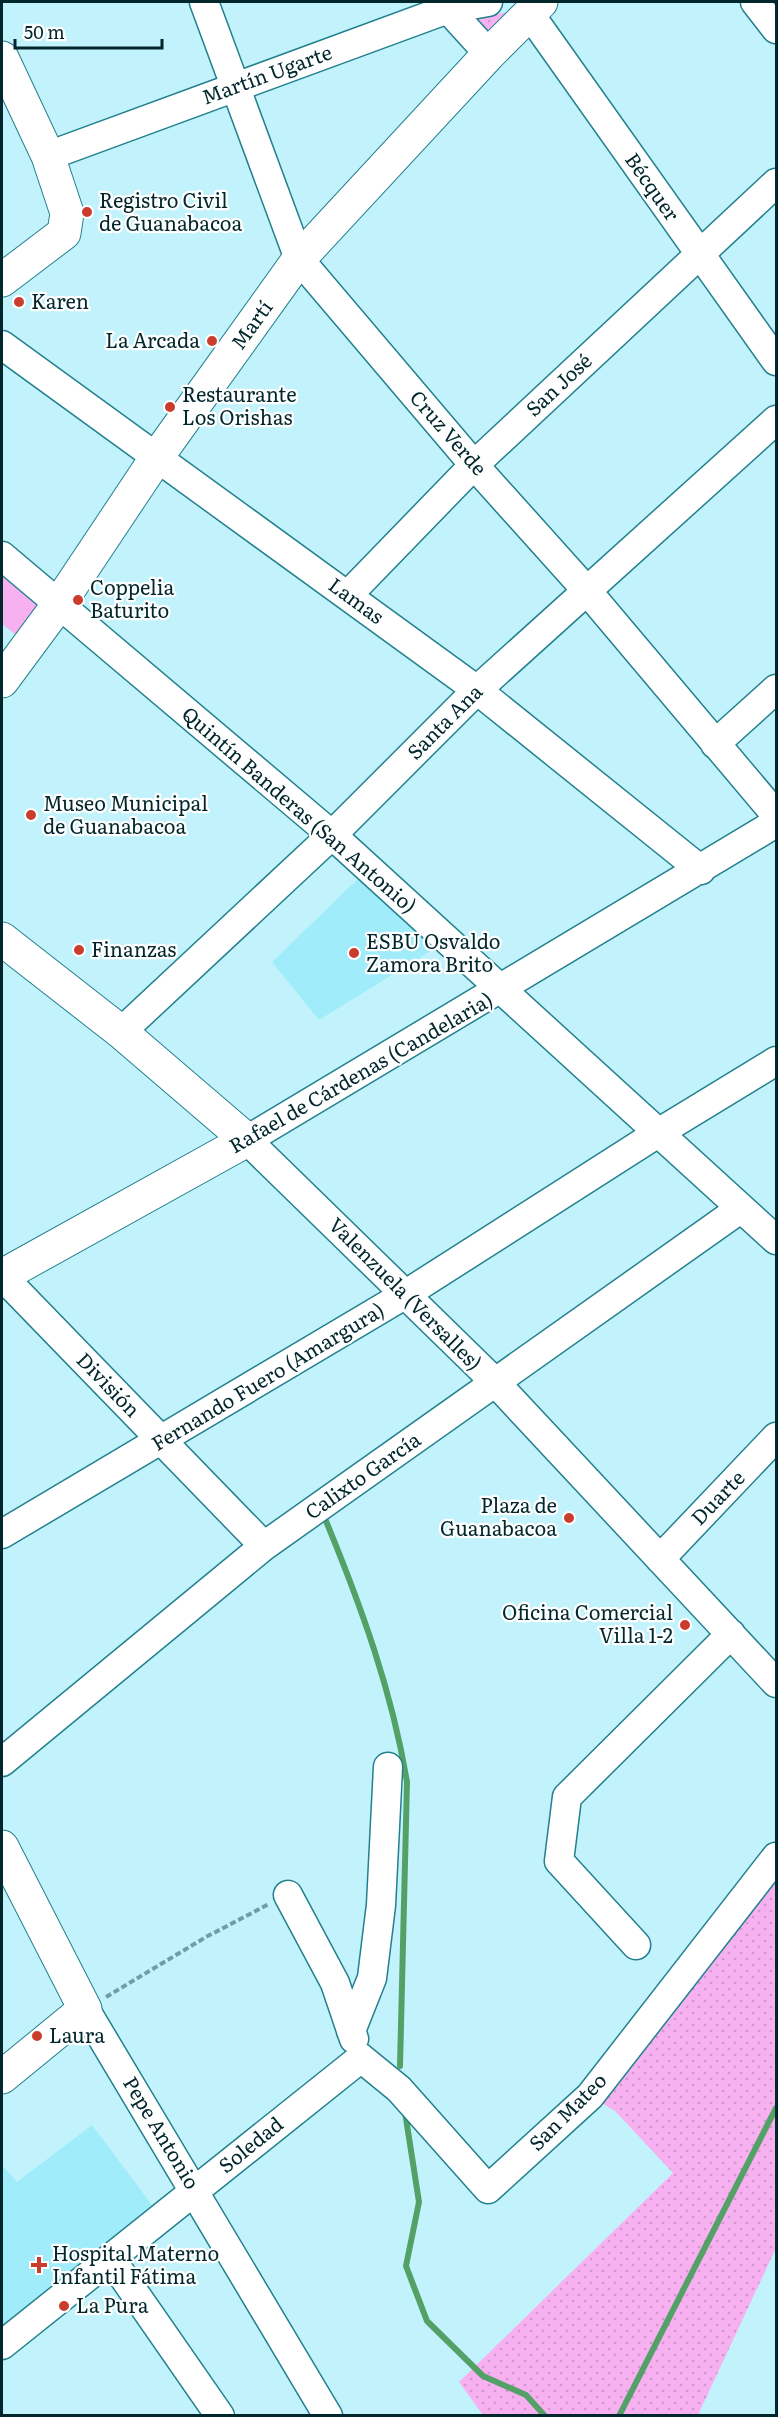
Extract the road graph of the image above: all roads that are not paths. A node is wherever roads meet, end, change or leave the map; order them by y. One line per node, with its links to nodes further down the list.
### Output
1 (204, 2): 9 (street, Cruz Verde)
2 (488, 2): 5 (street, Martín Ugarte)
3 (755, 2): 6 (street)
4 (535, 7): 7 (main road, Martí); 12 (street, Bécquer)
5 (448, 9): 7 (street); 9 (street, Martín Ugarte)
6 (777, 29)
7 (489, 54): 13 (main road, Martí)
8 (2, 58): 10 (main road)
9 (235, 87): 10 (street, Martín Ugarte); 13 (street, Cruz Verde)
10 (48, 156): 14 (main road)
11 (777, 183): 12 (street, San José)
12 (699, 253): 16 (street, Bécquer); 19 (street, San José)
13 (299, 259): 18 (main road, Martí); 19 (street, Cruz Verde)
14 (2, 280)
15 (2, 345): 18 (street, Lamas)
16 (777, 361)
17 (777, 420): 21 (street, Santa Ana)
18 (157, 457): 22 (street, Lamas); 23 (main road, Martí)
19 (474, 465): 21 (street, Cruz Verde); 22 (street, San José)
20 (2, 556): 23 (street, Quintín Banderas (San Antonio))
21 (588, 592): 26 (street, Santa Ana); 27 (street, Cruz Verde)
22 (348, 595): 26 (street, Lamas)
23 (58, 604): 24 (main road, Martí); 30 (street, Quintín Banderas (San Antonio))
24 (2, 681)
25 (777, 689): 27 (street)
26 (477, 690): 30 (street, Santa Ana); 31 (street, Lamas)
27 (715, 744): 28 (street, Cruz Verde)
28 (777, 815)
29 (777, 823): 31 (street, Rafael de Cárdenas (Candelaria))
30 (332, 835): 33 (street, Quintín Banderas (San Antonio)); 34 (street, Santa Ana)
31 (701, 870): 33 (street, Rafael de Cárdenas (Candelaria))
32 (2, 939): 34 (main road, Valenzuela (Versalles))
33 (503, 989): 36 (street, Quintín Banderas (San Antonio)); 37 (street, Rafael de Cárdenas (Candelaria))
34 (121, 1032): 37 (main road, Valenzuela (Versalles))
35 (777, 1061): 36 (street, Fernando Fuero (Amargura))
36 (658, 1133): 38 (street, Quintín Banderas (San Antonio)); 41 (street, Fernando Fuero (Amargura))
37 (247, 1140): 40 (main road, Rafael de Cárdenas (Candelaria)); 41 (street, Valenzuela (Versalles))
38 (740, 1209): 39 (street, Quintín Banderas (San Antonio)); 42 (street, Calixto García)
39 (777, 1240)
40 (2, 1276): 44 (street, División)
41 (406, 1294): 42 (street, Valenzuela (Versalles)); 44 (street, Fernando Fuero (Amargura))
42 (495, 1382): 46 (street, Calixto García); 47 (street, Valenzuela (Versalles))
43 (777, 1437): 47 (street, Duarte)
44 (163, 1441): 45 (street, Fernando Fuero (Amargura)); 46 (street, División)
45 (2, 1534)
46 (264, 1546): 50 (street, Calixto García)
47 (660, 1559): 48 (street, Valenzuela (Versalles))
48 (731, 1634): 49 (street, Valenzuela (Versalles)); 55 (street)
49 (777, 1683)
50 (2, 1762)
51 (388, 1767): 57 (street)
52 (2, 1847): 56 (main road, Pepe Antonio)
53 (777, 1857): 58 (street, San Mateo)
54 (288, 1894): 57 (street)
55 (636, 1945)
56 (85, 2009): 59 (main road); 60 (street, Pepe Antonio)
57 (351, 2031): 58 (street)
58 (361, 2058): 60 (street, Soledad)
59 (2, 2077)
60 (195, 2190): 61 (street, Soledad); 64 (street, Pepe Antonio)
61 (111, 2259): 62 (street, Soledad); 63 (street)
62 (2, 2345)
63 (220, 2415)
64 (328, 2415)

